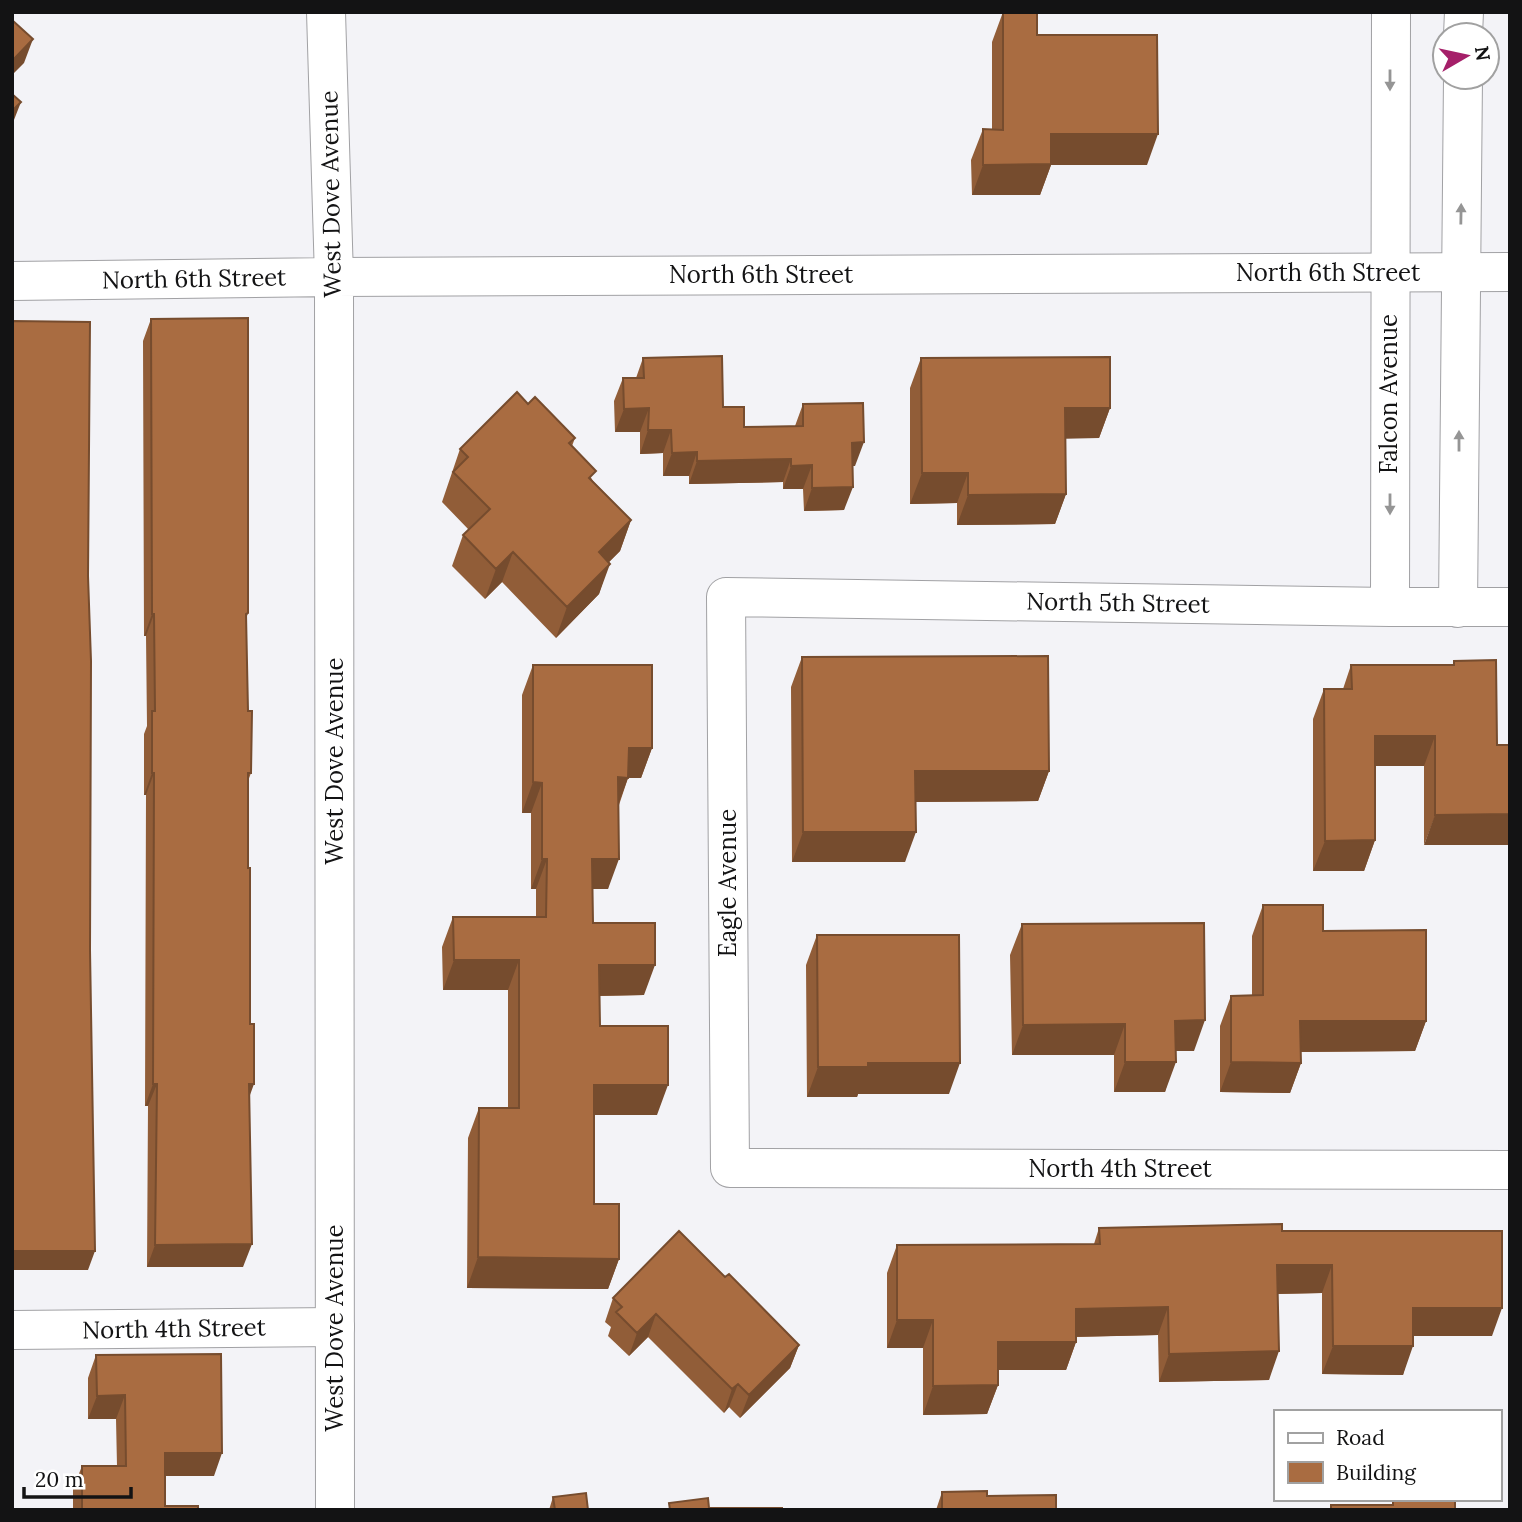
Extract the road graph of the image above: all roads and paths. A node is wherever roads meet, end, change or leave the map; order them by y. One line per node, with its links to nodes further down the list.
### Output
1 (326, 12): 7 (street, West Dove Avenue)
2 (1391, 12): 4 (street, Falcon Avenue, one-way to 4)
3 (1463, 91): 5 (street, one-way to 3)
4 (1389, 272): 5 (street, North 6th Street); 7 (street, North 6th Street); 10 (street, Falcon Avenue, one-way to 10)
5 (1460, 272): 6 (street, North 6th Street); 12 (street, one-way to 5)
6 (1510, 272)
7 (334, 277): 8 (street, North 6th Street); 15 (street, West Dove Avenue)
8 (12, 281)
9 (726, 597): 10 (street, North 5th Street); 13 (street, Eagle Avenue)
10 (1390, 607): 12 (street, North 5th Street)
11 (1510, 607): 12 (street, North 5th Street)
12 (1458, 608)
13 (730, 1168): 14 (street, North 4th Street)
14 (1510, 1171)
15 (335, 1327): 16 (street, North 4th Street); 17 (street, West Dove Avenue)
16 (12, 1330)
17 (335, 1510)

